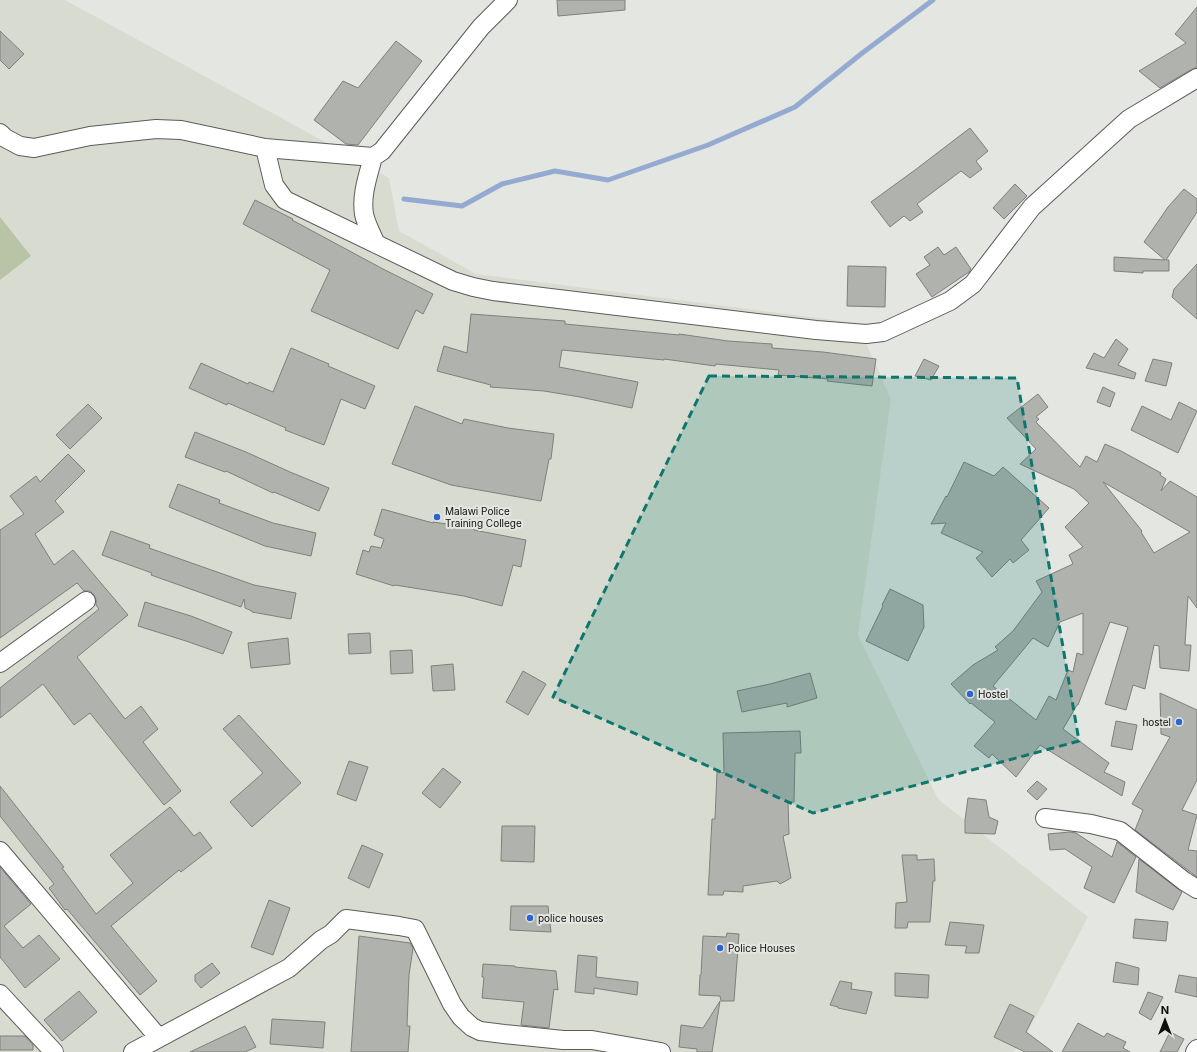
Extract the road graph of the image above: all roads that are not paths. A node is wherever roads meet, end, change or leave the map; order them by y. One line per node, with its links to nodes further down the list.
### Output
1 (508, 0): 5 (street)
2 (1197, 78): 6 (street)
3 (0, 133): 4 (street)
4 (265, 148): 5 (street); 6 (street)
5 (373, 158): 6 (street)
6 (376, 244)
7 (86, 601): 8 (street)
8 (0, 663)
9 (1044, 818): 11 (street)
10 (0, 851): 13 (street)
11 (1197, 889)
12 (0, 994): 15 (street)
13 (158, 1037): 16 (street); 17 (street)
14 (1197, 1049): 18 (street)
15 (54, 1052)
16 (132, 1052)
17 (661, 1052)
18 (1195, 1052)

